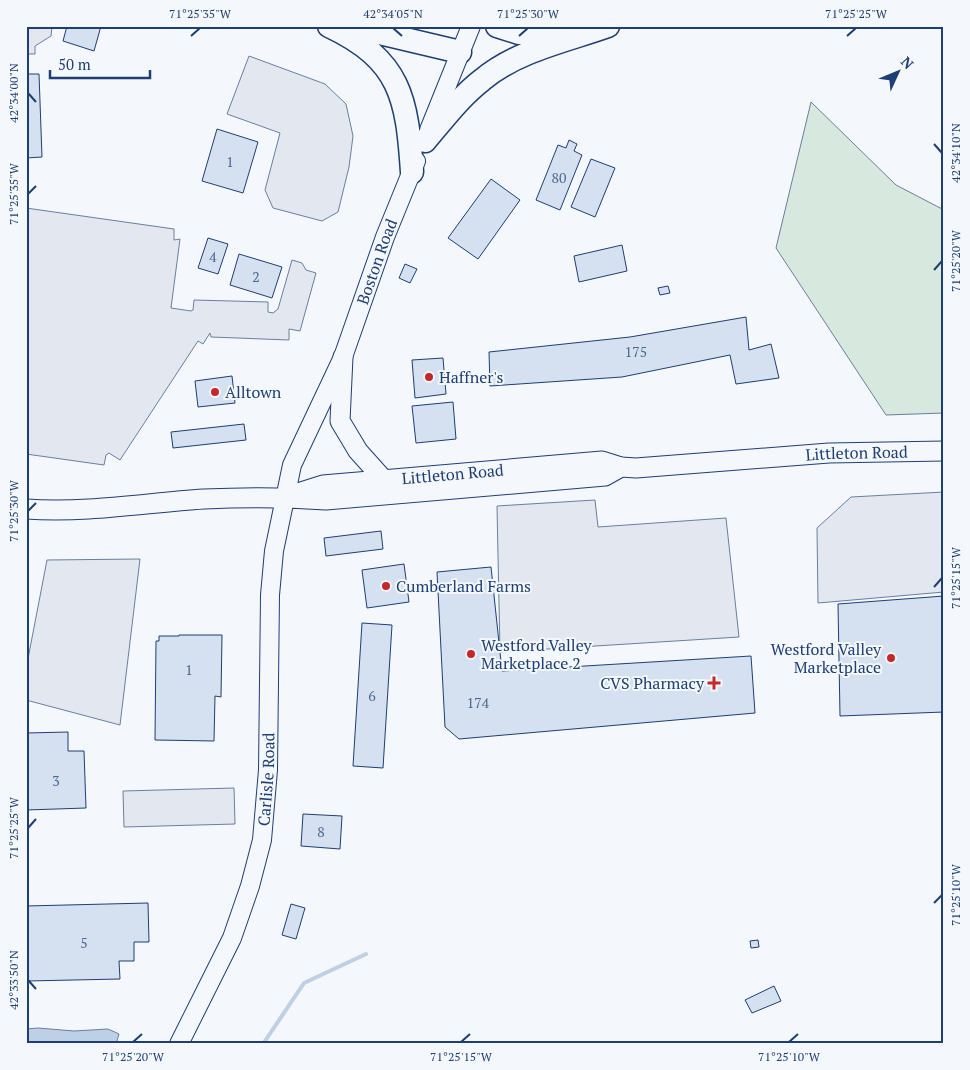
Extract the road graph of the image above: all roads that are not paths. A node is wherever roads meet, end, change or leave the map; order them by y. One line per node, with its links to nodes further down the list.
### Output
1 (329, 26): 9 (highway)
2 (350, 26): 7 (highway)
3 (471, 26): 7 (main road, Boston Road)
4 (497, 26): 6 (highway)
5 (608, 26): 6 (highway)
6 (578, 37): 8 (highway)
7 (460, 52): 8 (main road, Boston Road)
8 (424, 141): 9 (main road, Boston Road)
9 (412, 172): 10 (main road, Boston Road)
10 (343, 357): 13 (main road); 14 (main road, Boston Road)
11 (944, 451): 12 (main road, Littleton Road)
12 (621, 468): 13 (main road, Littleton Road); 14 (main road, Littleton Road)
13 (384, 480): 14 (main road, Littleton Road)
14 (284, 497): 15 (main road, Littleton Road); 16 (main road, Carlisle Road)
15 (26, 509)
16 (179, 1044)

